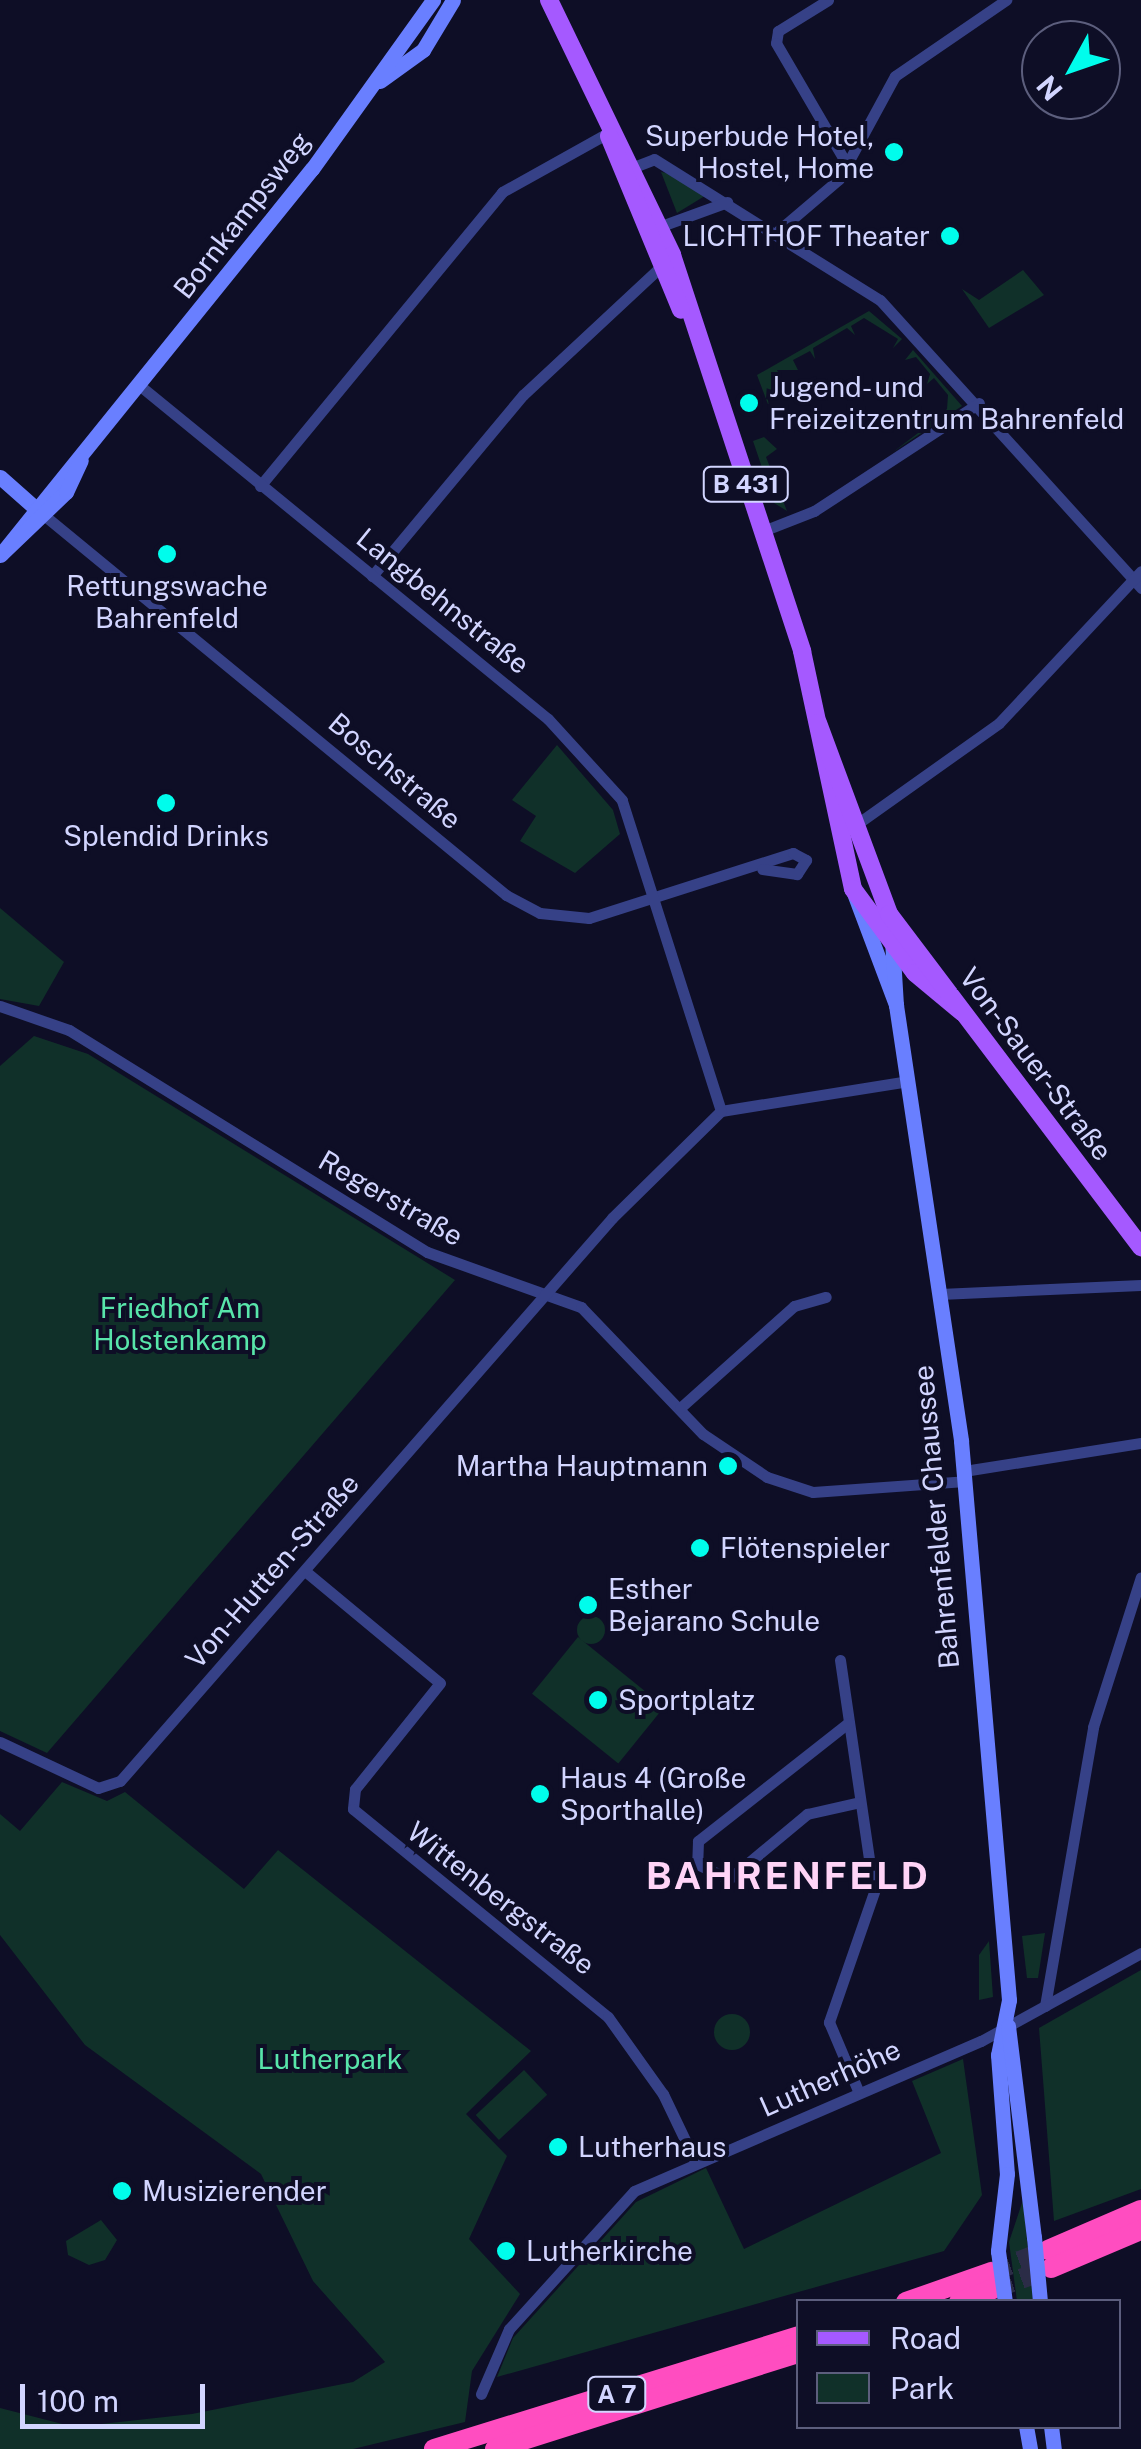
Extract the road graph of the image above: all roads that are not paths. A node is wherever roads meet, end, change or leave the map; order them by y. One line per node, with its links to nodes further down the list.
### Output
1 (434, 0): 7 (main road, Bornkampsweg)
2 (453, 0): 6 (main road)
3 (828, 0): 12 (street)
4 (1006, 0): 12 (street)
5 (558, 4): 9 (main road, Bahrenfelder Chaussee / B 431)
6 (442, 16): 7 (main road); 8 (main road)
7 (399, 49): 8 (main road, Bornkampsweg)
8 (366, 94): 20 (main road, Bornkampsweg)
9 (602, 108): 10 (main road, Bahrenfelder Chaussee / B 431); 11 (main road, Bahrenfelder Chaussee / B 431)
10 (608, 133): 13 (main road, Bahrenfelder Chaussee / B 431); 23 (street)
11 (632, 160): 13 (street); 14 (street); 16 (main road, Bahrenfelder Chaussee / B 431)
12 (848, 166): 17 (street)
13 (625, 181): 15 (main road, Bahrenfelder Chaussee / B 431)
14 (731, 204): 16 (street); 17 (street)
15 (640, 218): 16 (street); 18 (main road, Bahrenfelder Chaussee / B 431)
16 (663, 230): 19 (main road, Bahrenfelder Chaussee / B 431)
17 (778, 232): 21 (street)
18 (659, 268): 19 (main road, Bahrenfelder Chaussee / B 431); 27 (street)
19 (686, 319): 25 (main road, Bahrenfelder Chaussee / B 431)
20 (139, 385): 23 (street, Langbehnstraße); 24 (main road, Bornkampsweg)
21 (979, 402): 25 (street); 28 (street)
22 (0, 477): 24 (main road)
23 (260, 486): 27 (street, Langbehnstraße)
24 (39, 512): 26 (main road, Bornkampsweg); 33 (street, Boschstraße)
25 (763, 531): 29 (main road, Bahrenfelder Chaussee / B 431)
26 (0, 555)
27 (372, 576): 33 (street, Langbehnstraße)
28 (1138, 579): 30 (street)
29 (818, 723): 30 (main road, Bahrenfelder Chaussee / B 431); 32 (main road, Bahrenfelder Chaussee / B 431)
30 (857, 824): 34 (main road, Bahrenfelder Chaussee / B 431)
31 (762, 869): 33 (street, Boschstraße)
32 (853, 890): 35 (main road, Bahrenfelder Chaussee / B 431); 36 (main road, Bahrenfelder Chaussee)
33 (657, 901): 40 (street, Langbehnstraße)
34 (889, 914): 35 (main road, Bahrenfelder Chaussee); 38 (main road, Von-Sauer-Straße / B 431)
35 (892, 946): 36 (main road, Bahrenfelder Chaussee); 38 (main road, Bahrenfelder Chaussee / B 431)
36 (896, 1005): 39 (main road, Bahrenfelder Chaussee)
37 (0, 1006): 44 (street, Regerstraße)
38 (963, 1013): 41 (main road, Von-Sauer-Straße / B 431)
39 (909, 1081): 40 (street); 43 (main road, Bahrenfelder Chaussee)
40 (721, 1111): 44 (street, Von-Hutten-Straße)
41 (1141, 1247)
42 (1141, 1285): 43 (street)
43 (940, 1294): 48 (main road, Bahrenfelder Chaussee)
44 (548, 1295): 46 (street, Regerstraße); 49 (street, Von-Hutten-Straße)
45 (826, 1297): 46 (street)
46 (680, 1408): 48 (street, Regerstraße)
47 (1141, 1443): 48 (street, Regerstraße)
48 (964, 1476): 57 (main road, Bahrenfelder Chaussee)
49 (305, 1572): 53 (street, Von-Hutten-Straße); 59 (street, Wittenbergstraße)
50 (1141, 1577): 56 (street)
51 (840, 1660): 52 (street)
52 (848, 1724): 54 (street); 54 (street)
53 (0, 1742)
54 (860, 1802): 58 (street)
55 (1141, 1953): 56 (street, Lutherhöhe)
56 (1045, 2006): 57 (street, Lutherhöhe)
57 (1008, 2026): 58 (street, Lutherhöhe); 62 (main road, Bahrenfelder Chaussee); 63 (main road, Bahrenfelder Chaussee, bridge)
58 (859, 2093): 59 (street, Lutherhöhe)
59 (696, 2163): 69 (street, Lutherhöhe)
60 (1141, 2210): 62 (highway)
61 (1141, 2230): 62 (highway)
62 (1044, 2252): 66 (main road, Bahrenfelder Chaussee, bridge)
63 (996, 2288): 64 (highway); 65 (highway)
64 (925, 2299)
65 (967, 2299)
66 (1040, 2299)
67 (796, 2337): 70 (highway, A 7)
68 (796, 2354): 71 (highway, A 7)
69 (481, 2394)
70 (434, 2449)
71 (495, 2449)

